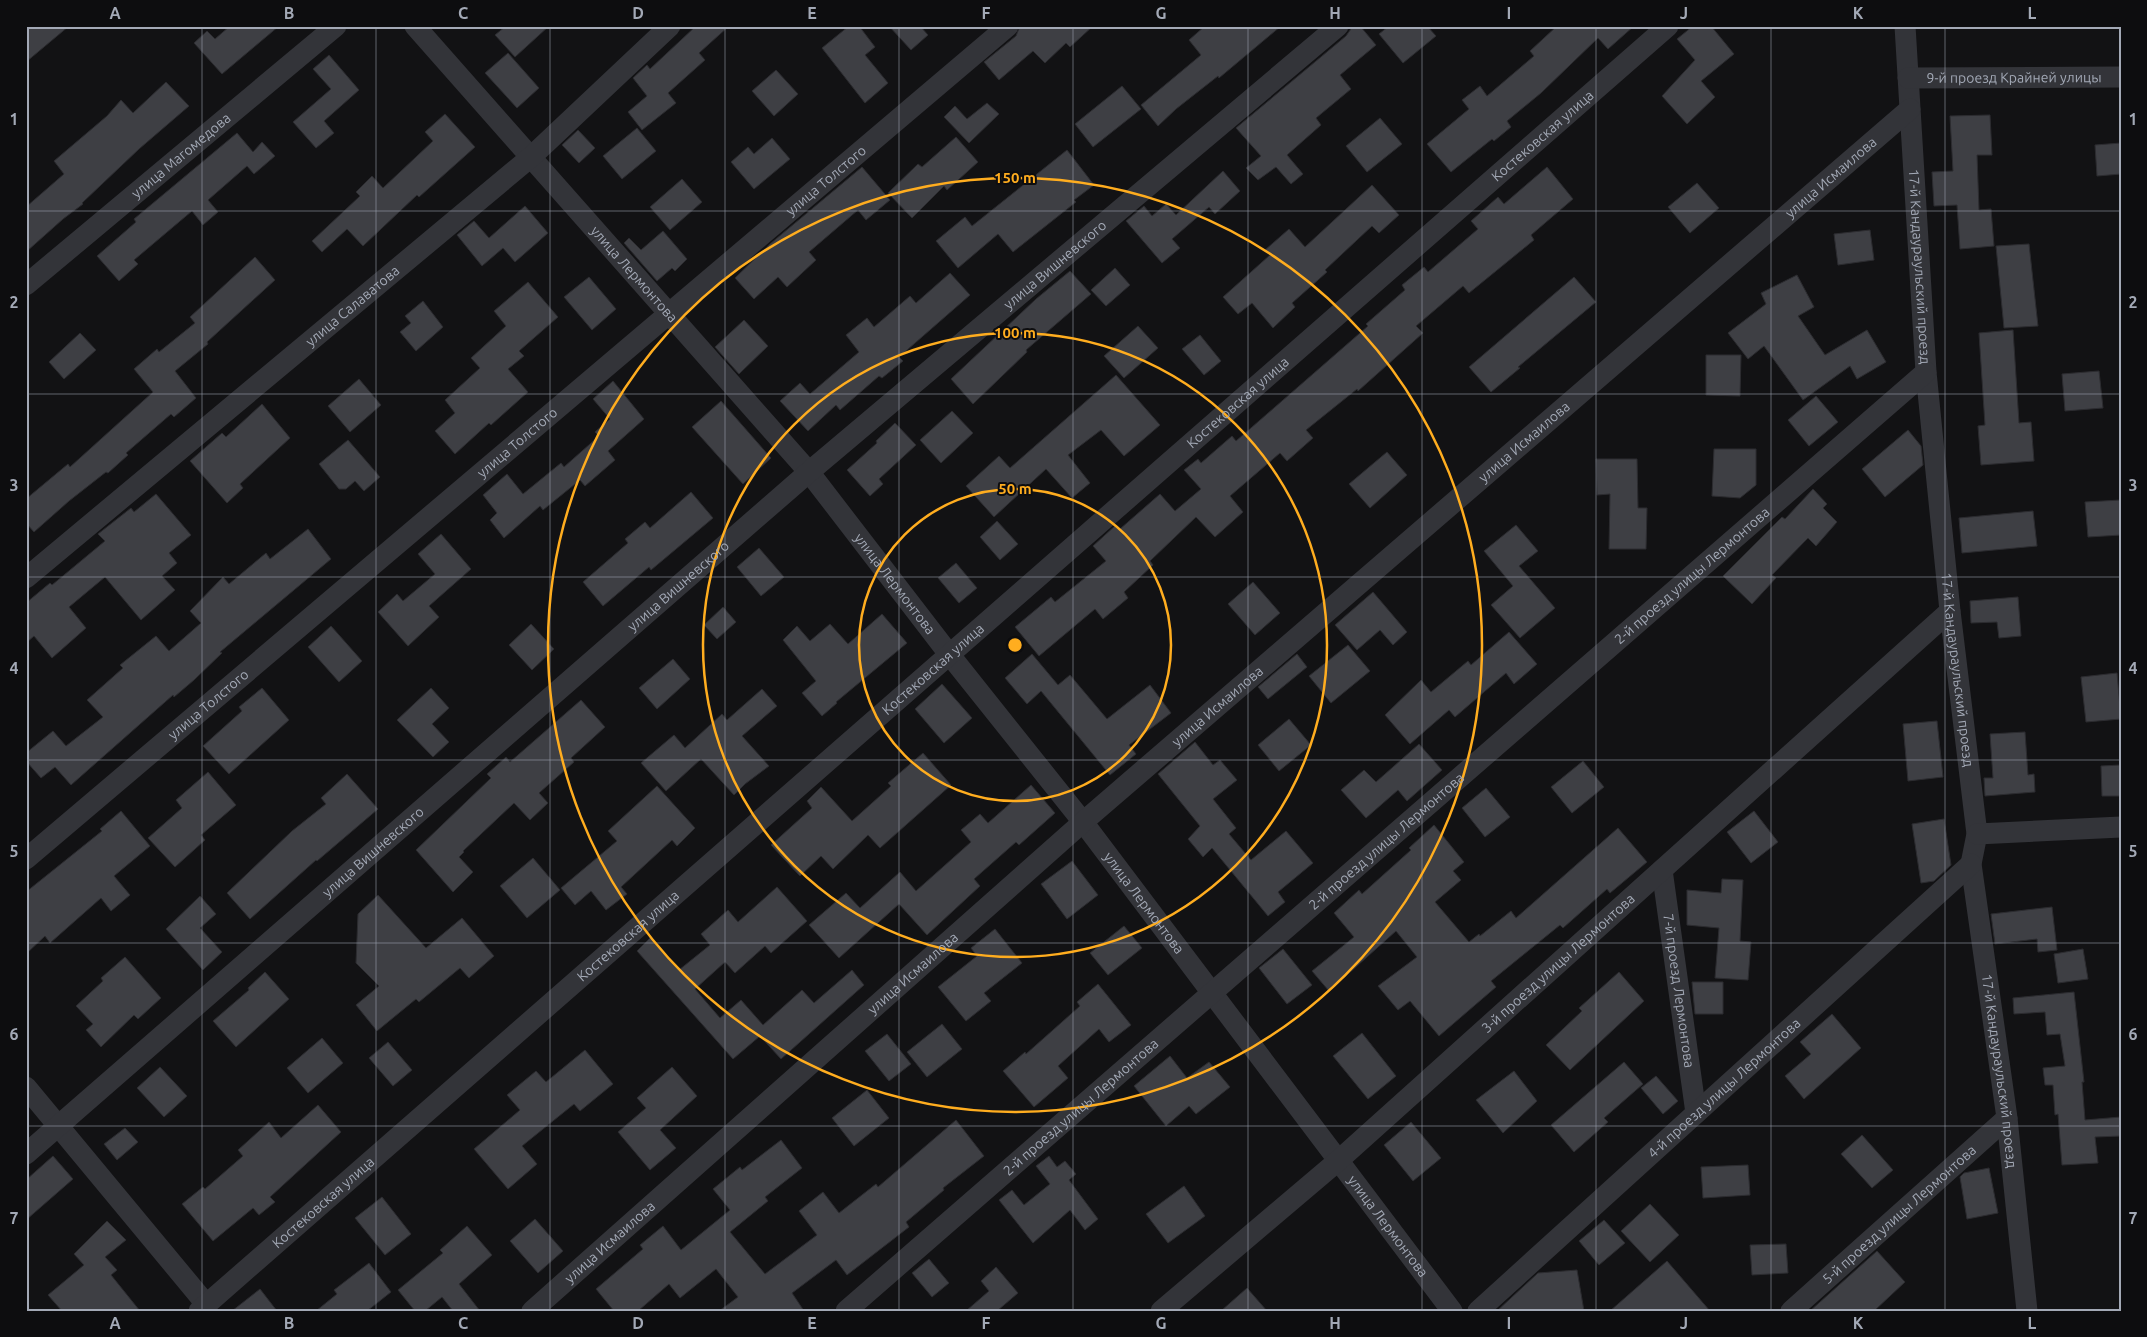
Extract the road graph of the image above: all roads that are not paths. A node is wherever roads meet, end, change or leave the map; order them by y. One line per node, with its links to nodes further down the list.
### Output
1 (336, 26): 12 (street, улица Магомедова)
2 (415, 26): 11 (street, улица Лермонтова)
3 (670, 26): 11 (street, улица Салаватова)
4 (1008, 26): 13 (street, улица Толстого)
5 (1338, 26): 15 (street, улица Вишневского)
6 (1668, 26): 18 (street, Костековская улица)
7 (1905, 26): 8 (street, 17-й Кандаураульский проезд)
8 (1908, 78): 9 (street, 9-й проезд Крайней улицы); 10 (street, 17-й Кандаураульский проезд)
9 (2121, 78)
10 (1910, 109): 14 (street, 17-й Кандаураульский проезд); 19 (street, улица Исмаилова)
11 (531, 157): 13 (street, улица Лермонтова); 16 (street, улица Салаватова)
12 (26, 284)
13 (669, 314): 15 (street, улица Лермонтова); 22 (street, улица Толстого)
14 (1926, 372): 17 (street, 17-й Кандаураульский проезд); 25 (street, 2-й проезд улицы Лермонтова)
15 (809, 472): 18 (street, улица Лермонтова); 29 (street, улица Вишневского)
16 (26, 578)
17 (1950, 611): 21 (street, 17-й Кандаураульский проезд); 24 (street, 3-й проезд улицы Лермонтова)
18 (949, 654): 19 (street, улица Лермонтова); 32 (street, Костековская улица)
19 (1083, 822): 25 (street, улица Лермонтова); 33 (street, улица Исмаилова)
20 (2121, 827): 21 (street)
21 (1977, 834): 23 (street, 17-й Кандаураульский проезд)
22 (26, 859)
23 (1971, 864): 27 (street, 4-й проезд улицы Лермонтова); 28 (street, 17-й Кандаураульский проезд)
24 (1662, 870): 27 (street, 7-й проезд Лермонтова); 31 (street, 3-й проезд улицы Лермонтова)
25 (1211, 994): 31 (street, улица Лермонтова); 34 (street, 2-й проезд улицы Лермонтова)
26 (26, 1087): 29 (street)
27 (1696, 1113): 37 (street, 4-й проезд улицы Лермонтова)
28 (2007, 1118): 38 (street, 5-й проезд улицы Лермонтова); 39 (street, 17-й Кандаураульский проезд)
29 (59, 1126): 30 (street, улица Вишневского); 32 (street)
30 (26, 1154)
31 (1339, 1160): 35 (street, 3-й проезд улицы Лермонтова); 36 (street, улица Лермонтова)
32 (204, 1308)
33 (532, 1311)
34 (846, 1311)
35 (1161, 1311)
36 (1452, 1311)
37 (1478, 1311)
38 (1791, 1311)
39 (2027, 1311)

